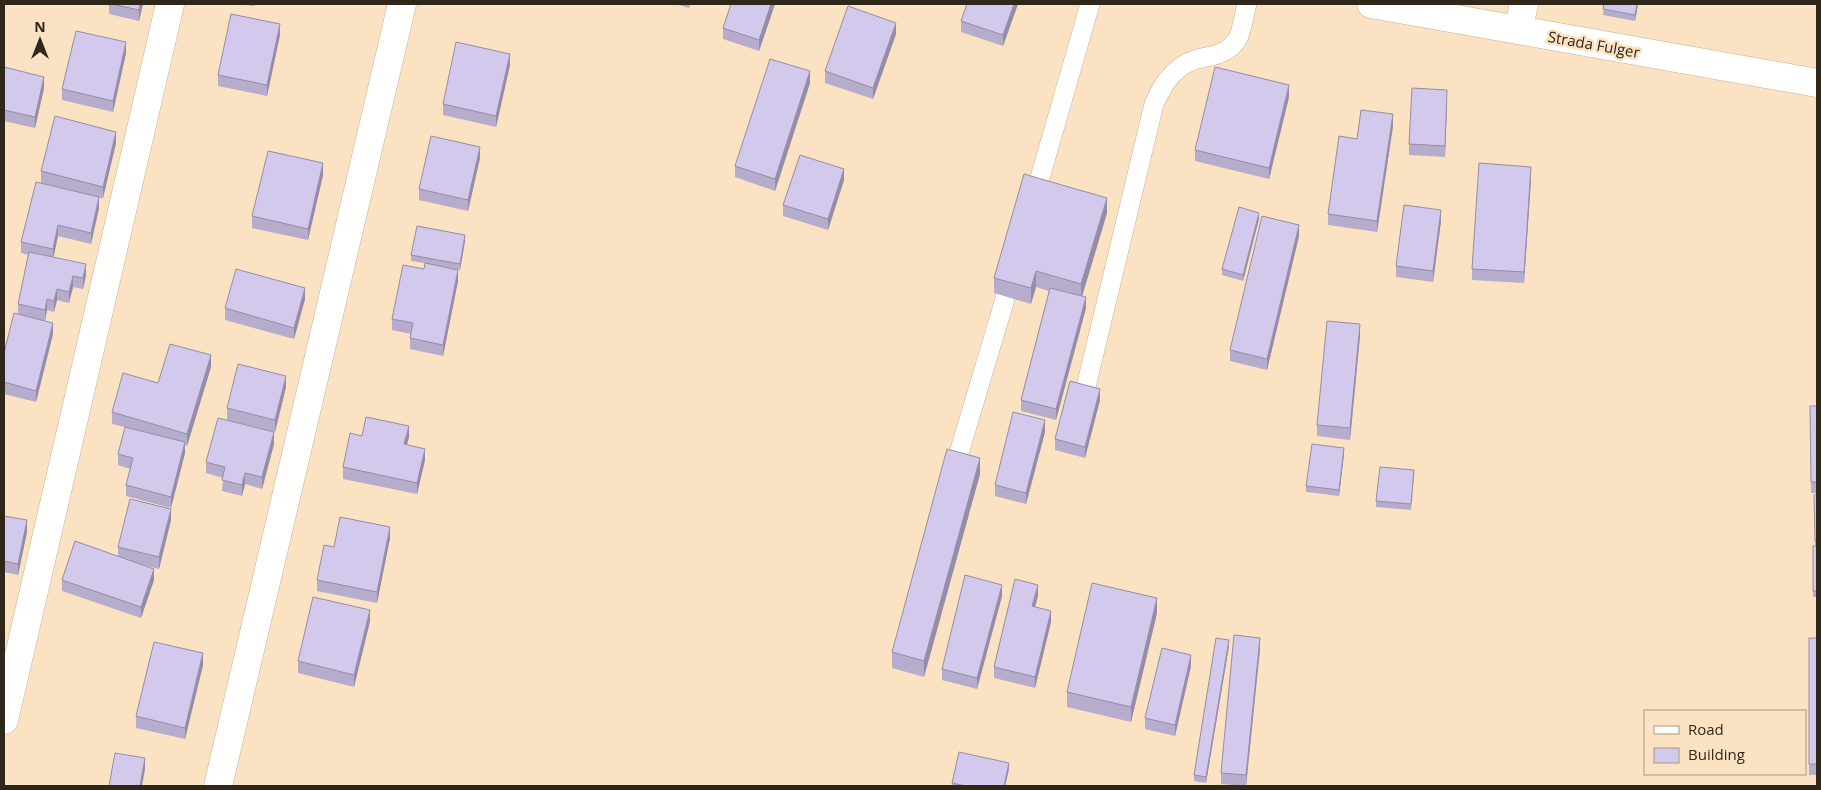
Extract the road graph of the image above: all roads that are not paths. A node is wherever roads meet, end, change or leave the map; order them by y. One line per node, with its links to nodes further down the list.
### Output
1 (170, 4): 13 (street)
2 (402, 4): 14 (street)
3 (1090, 4): 9 (lane)
4 (1247, 4): 11 (lane)
5 (1371, 4): 7 (street, Strada Fulger)
6 (1524, 4): 7 (street)
7 (1518, 30): 8 (street, Strada Fulger)
8 (1817, 83)
9 (1028, 221)
10 (1016, 260): 12 (lane)
11 (1085, 390)
12 (956, 463)
13 (4, 720)
14 (218, 786)

